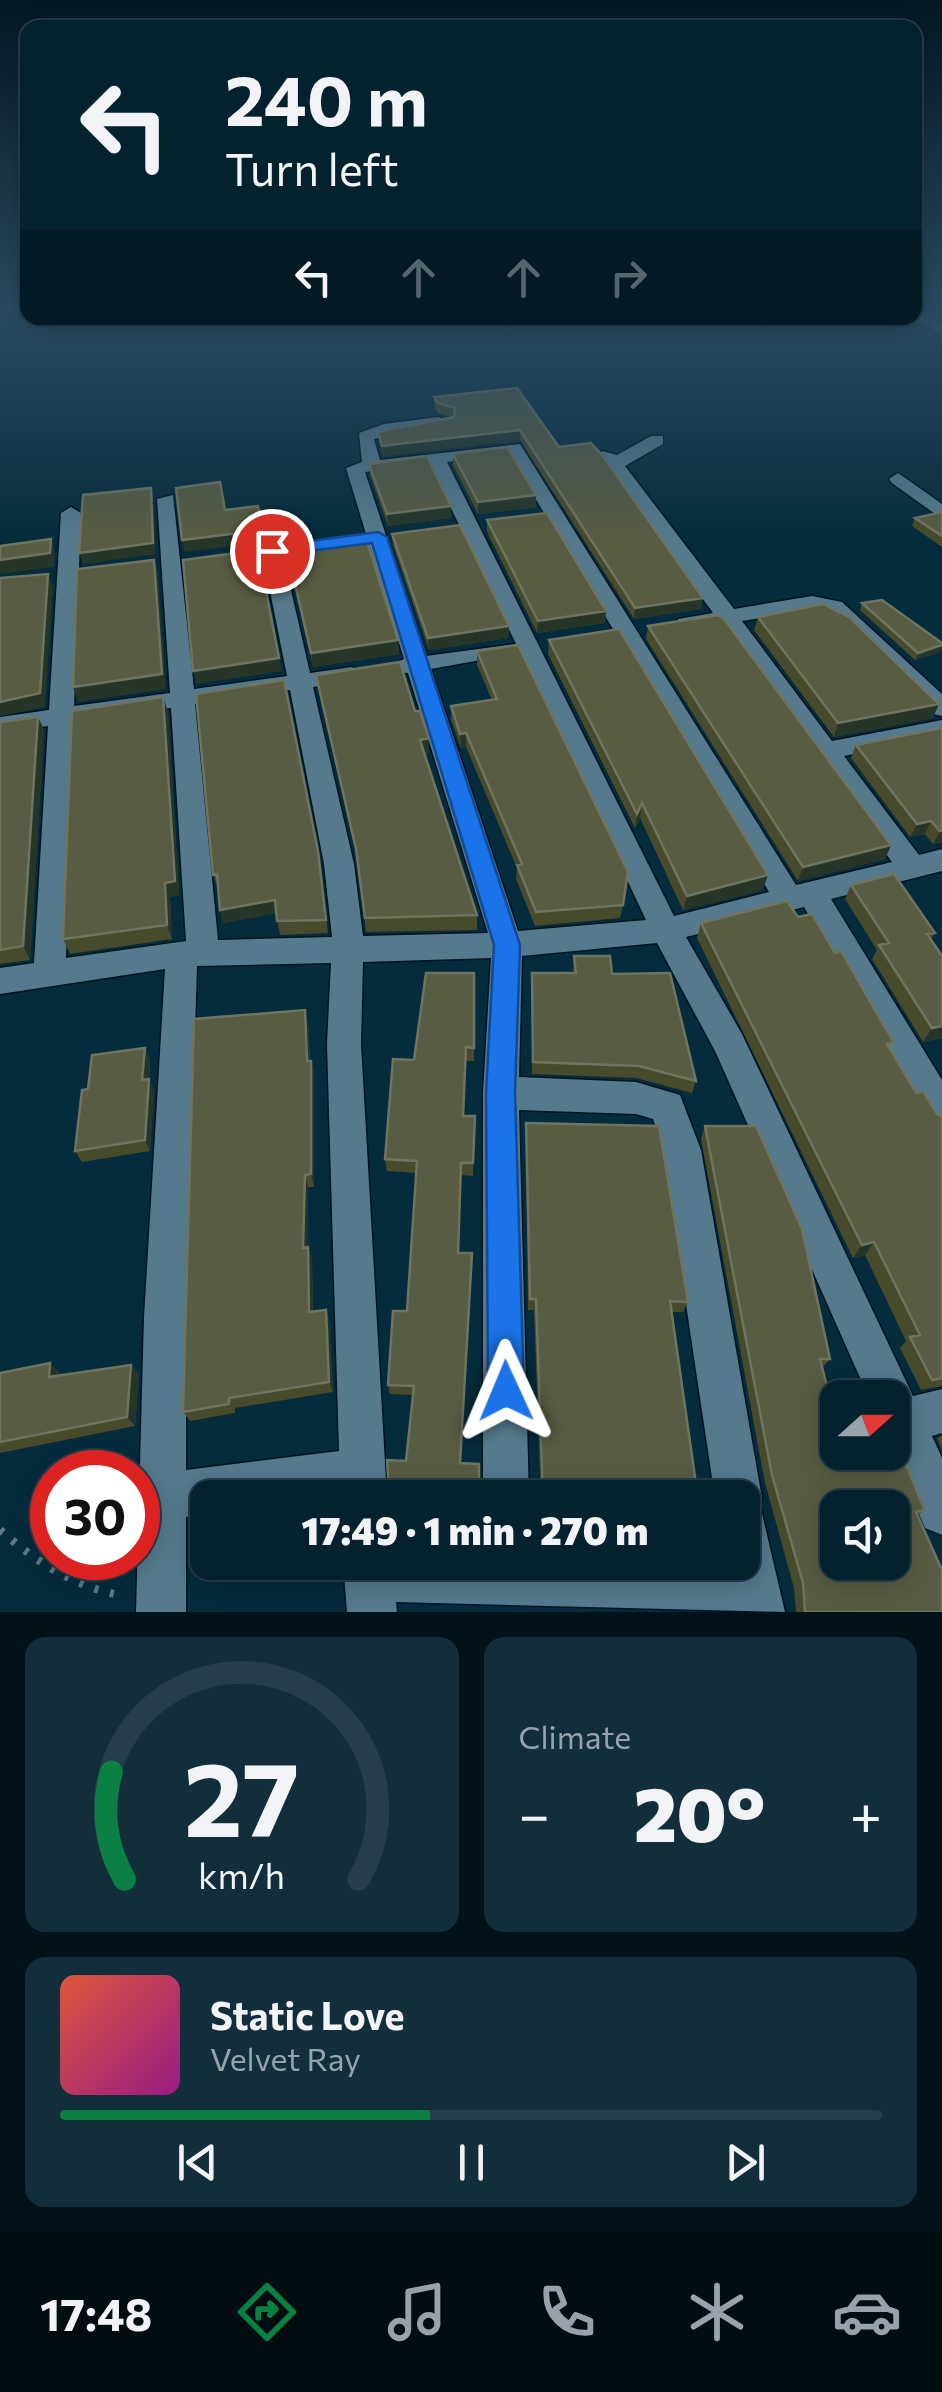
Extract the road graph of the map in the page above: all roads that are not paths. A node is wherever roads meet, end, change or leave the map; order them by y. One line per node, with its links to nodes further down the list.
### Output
1 (446, 421): 4 (street)
2 (657, 440): 12 (street)
3 (436, 456): 4 (street); 13 (street); 16 (street)
4 (372, 464): 17 (street)
5 (898, 478): 8 (street)
6 (166, 499): 11 (street)
7 (72, 512): 22 (street)
8 (942, 513)
9 (272, 551): 18 (street)
10 (198, 560): 11 (street)
11 (164, 563): 20 (street)
12 (725, 618): 13 (street); 19 (street); 25 (street)
13 (626, 633): 14 (street); 27 (street)
14 (599, 636)
15 (563, 642): 16 (street)
16 (527, 648): 17 (street); 28 (street)
17 (418, 664): 18 (street); 29 (street)
18 (297, 681): 20 (street); 30 (street)
19 (931, 687): 21 (street)
20 (185, 698): 22 (street); 31 (street)
21 (942, 708)
22 (64, 716): 23 (street); 32 (street)
23 (0, 725)
24 (942, 728): 25 (street)
25 (824, 751): 26 (street)
26 (927, 865): 27 (street)
27 (802, 898): 28 (street); 35 (street)
28 (666, 930): 29 (street); 36 (street)
29 (507, 945): 30 (street); 34 (street)
30 (347, 952): 31 (street); 38 (street)
31 (193, 954): 32 (street); 42 (street)
32 (49, 972): 33 (street)
33 (0, 981)
34 (500, 1093): 39 (street); 40 (street)
35 (942, 1113)
36 (894, 1380)
37 (910, 1416): 43 (street)
38 (364, 1480)
39 (506, 1480)
40 (736, 1480)
41 (190, 1494): 42 (street)
42 (164, 1496): 48 (street)
43 (942, 1511)
44 (411, 1580): 46 (street)
45 (587, 1580): 47 (street)
46 (369, 1584)
47 (757, 1599)
48 (161, 1607)

